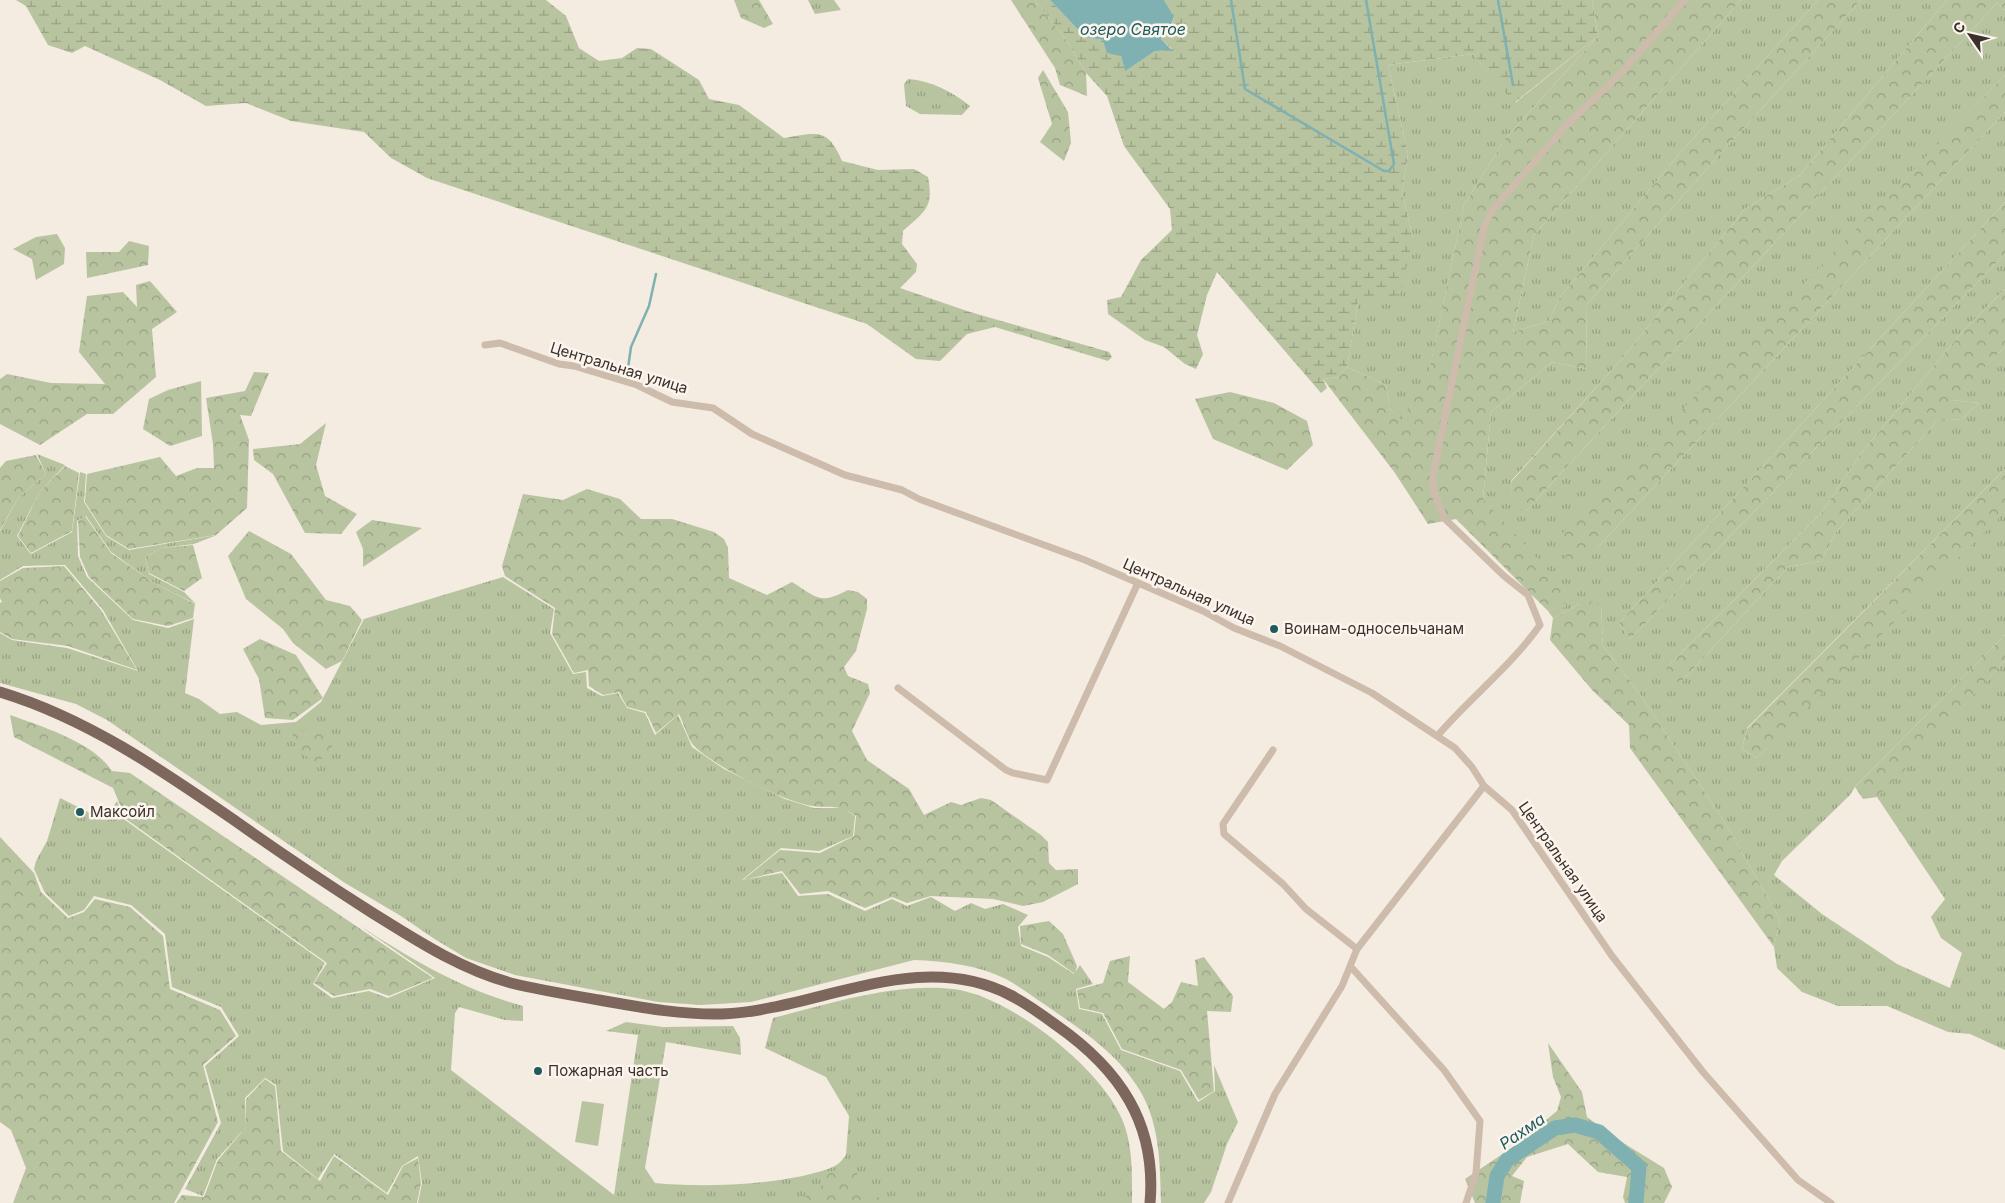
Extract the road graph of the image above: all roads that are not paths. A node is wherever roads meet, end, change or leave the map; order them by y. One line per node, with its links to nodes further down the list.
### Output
1 (1685, 0): 6 (street)
2 (485, 345): 3 (street, Центральная улица)
3 (1137, 584): 4 (street); 6 (street, Центральная улица)
4 (898, 688)
5 (0, 692): 11 (main road)
6 (1438, 735): 8 (street, Центральная улица)
7 (1273, 750): 9 (street)
8 (1484, 786): 9 (street); 14 (street, Центральная улица)
9 (1357, 949): 10 (street)
10 (1351, 967): 12 (street); 13 (street)
11 (1150, 1203)
12 (1228, 1203)
13 (1466, 1203)
14 (1830, 1203)

